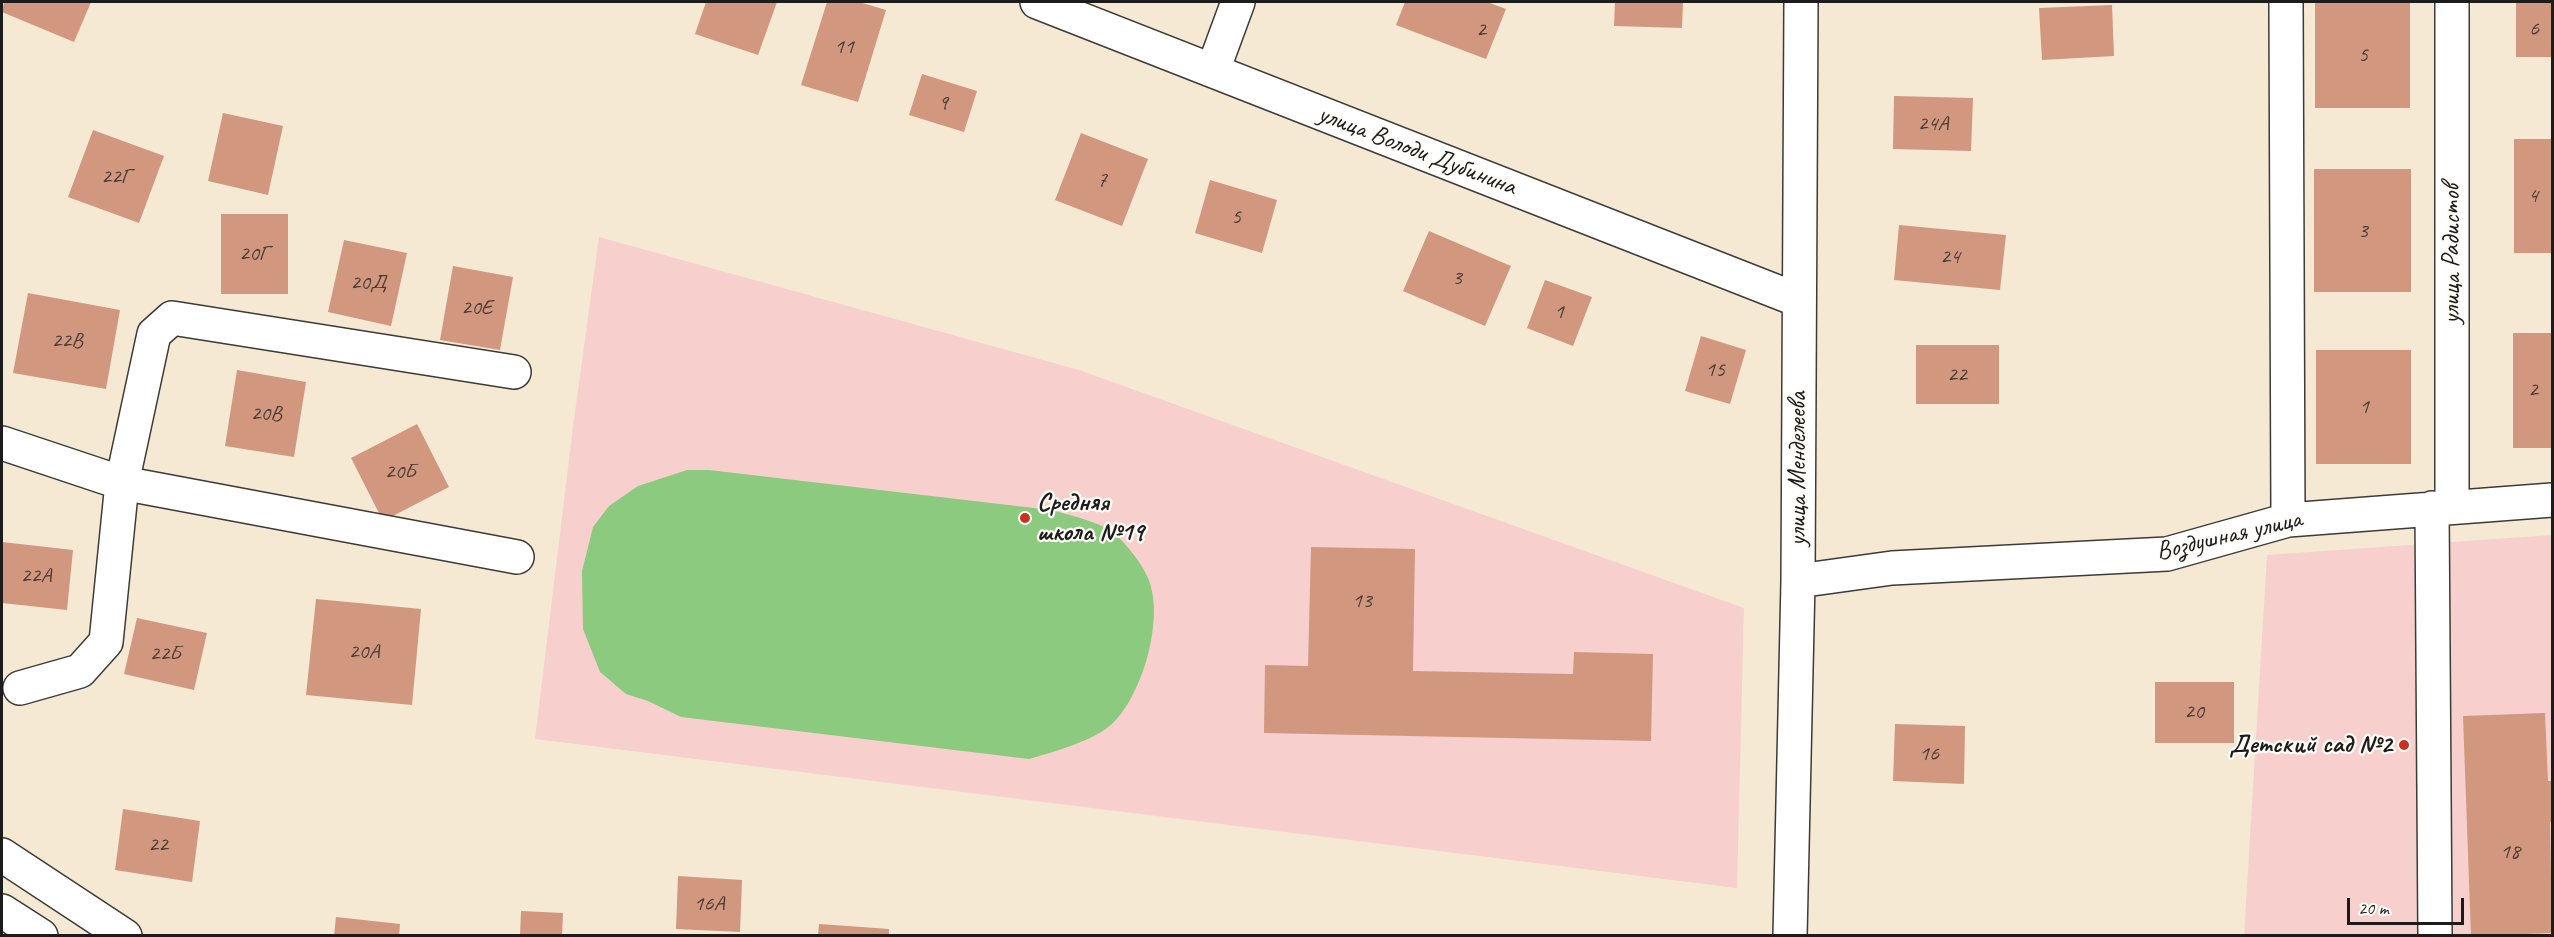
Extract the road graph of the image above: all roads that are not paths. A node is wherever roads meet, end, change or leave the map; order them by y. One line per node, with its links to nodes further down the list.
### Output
1 (1037, 2): 6 (street, улица Володи Дубинина)
2 (1238, 2): 6 (street)
3 (1801, 2): 7 (street, улица Менделеева)
4 (2452, 2): 12 (street, улица Радистов)
5 (2286, 4): 13 (street)
6 (1213, 70): 7 (street, улица Володи Дубинина)
7 (1798, 300): 15 (street, улица Менделеева)
8 (514, 372): 10 (street)
9 (2, 443): 10 (street)
10 (122, 483): 14 (street); 16 (street)
11 (2553, 500): 12 (street, Воздушная улица)
12 (2442, 508): 13 (street, Воздушная улица); 22 (street, улица Радистов)
13 (2288, 519): 15 (street, Воздушная улица)
14 (517, 557)
15 (1798, 581): 21 (street, улица Менделеева)
16 (20, 688)
17 (2, 855): 20 (street)
18 (2, 911): 19 (street)
19 (41, 936)
20 (125, 936)
21 (1790, 936)
22 (2435, 936)

